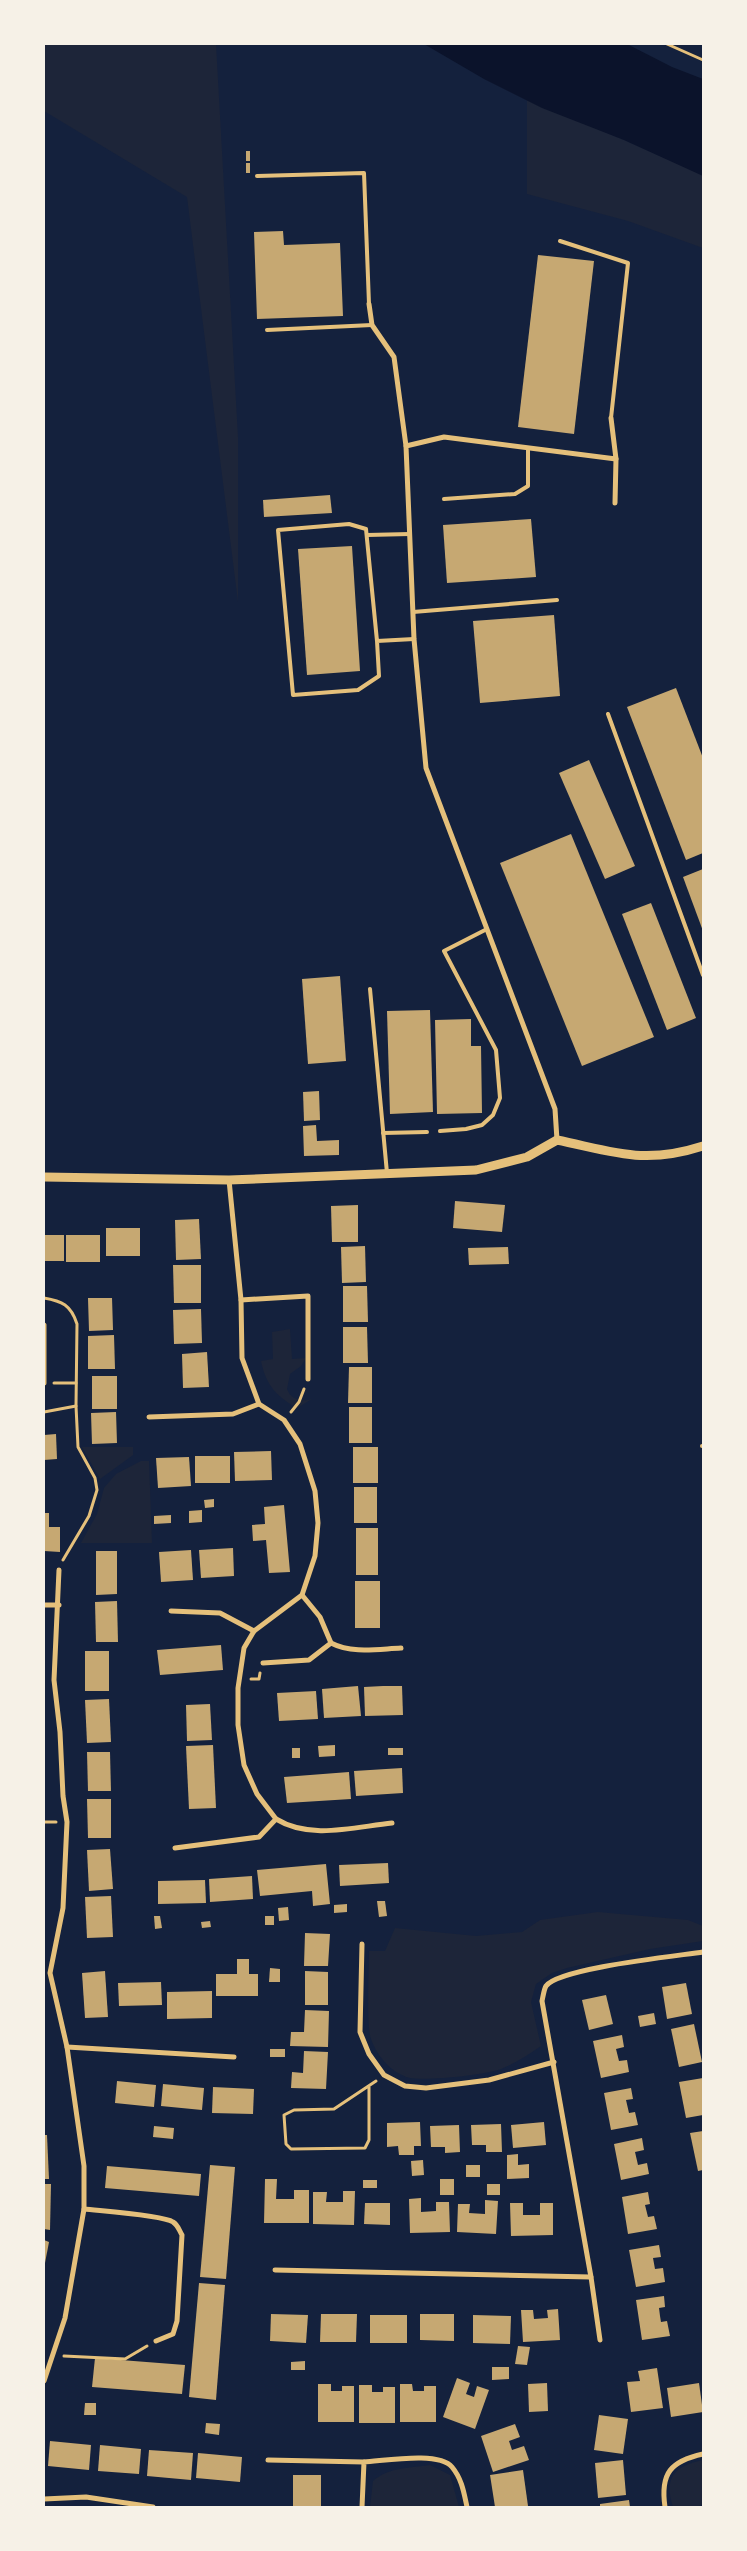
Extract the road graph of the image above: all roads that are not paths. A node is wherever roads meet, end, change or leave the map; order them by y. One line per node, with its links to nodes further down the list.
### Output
1 (257, 176): 3 (lane)
2 (560, 241): 6 (lane)
3 (369, 304): 4 (street)
4 (372, 325): 5 (lane); 7 (street)
5 (267, 330)
6 (611, 418): 9 (street)
7 (406, 446): 8 (street); 12 (street)
8 (528, 448): 9 (street); 10 (lane)
9 (616, 459): 11 (street)
10 (444, 499)
11 (615, 503)
12 (410, 534): 13 (lane); 15 (street)
13 (367, 535): 17 (lane); 17 (lane)
14 (557, 600): 15 (lane)
15 (413, 612): 16 (street)
16 (414, 639): 17 (lane); 19 (street)
17 (377, 641)
18 (608, 714): 20 (lane)
19 (487, 929): 22 (lane); 25 (street)
20 (703, 975)
21 (370, 989): 24 (lane)
22 (440, 1131)
23 (427, 1132): 24 (lane)
24 (383, 1133): 27 (lane)
25 (557, 1140): 26 (street); 27 (street)
26 (703, 1146)
27 (387, 1173): 29 (street)
28 (44, 1177): 29 (street)
29 (229, 1180): 30 (street)
30 (241, 1300): 32 (street); 34 (street)
31 (44, 1325): 33 (street)
32 (308, 1379)
33 (44, 1383)
34 (259, 1404): 35 (street); 37 (street)
35 (149, 1417)
36 (59, 1570): 39 (street)
37 (302, 1595): 41 (street); 42 (street)
38 (44, 1605): 39 (street)
39 (59, 1605): 50 (street)
40 (172, 1612): 41 (street)
41 (254, 1631): 45 (street)
42 (331, 1643): 43 (street); 44 (street)
43 (401, 1648)
44 (263, 1663)
45 (276, 1819): 46 (street); 47 (street)
46 (392, 1823)
47 (175, 1848)
48 (362, 1944): 54 (street)
49 (703, 1952): 54 (street)
50 (50, 1973): 51 (street); 52 (street)
51 (44, 1974)
52 (67, 2046): 53 (street); 55 (street)
53 (234, 2057)
54 (554, 2062): 57 (street)
55 (84, 2209): 59 (street); 60 (street)
56 (276, 2270): 57 (street)
57 (591, 2277): 58 (street)
58 (600, 2340)
59 (156, 2341)
60 (44, 2381)
61 (703, 2454): 68 (street)
62 (268, 2460): 63 (street)
63 (364, 2462): 66 (street); 67 (street)
64 (44, 2499): 65 (street)
65 (153, 2507)
66 (362, 2507)
67 (467, 2507)
68 (666, 2507)

